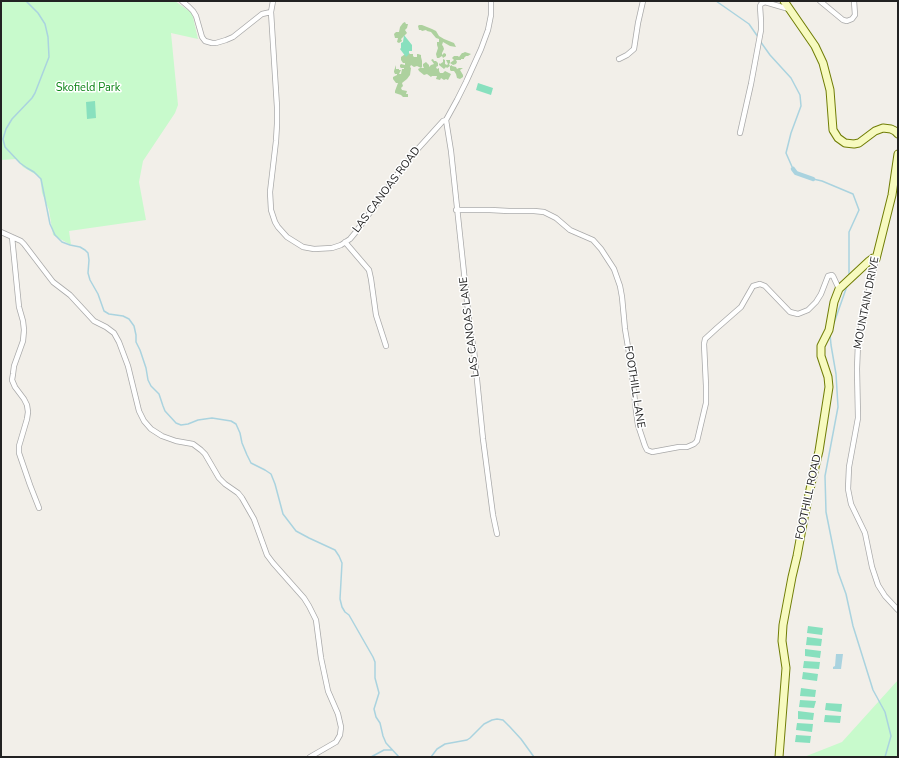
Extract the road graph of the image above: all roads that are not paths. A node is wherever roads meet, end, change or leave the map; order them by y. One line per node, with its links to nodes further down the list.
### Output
1 (182, 1): 9 (street)
2 (273, 1): 9 (street, LAS CANOAS ROAD)
3 (491, 1): 11 (street, LAS CANOAS ROAD)
4 (643, 1): 10 (street)
5 (784, 1): 8 (main road)
6 (820, 1): 7 (street)
7 (854, 1)
8 (789, 9): 12 (street); 13 (main road)
9 (271, 12): 18 (street, LAS CANOAS ROAD)
10 (619, 59)
11 (446, 120): 15 (street, LAS CANOAS LANE); 18 (street, LAS CANOAS ROAD)
12 (740, 133)
13 (898, 134)
14 (898, 154): 19 (main road, MOUNTAIN DRIVE)
15 (456, 210): 20 (street, FOOTHILL LANE); 23 (street, LAS CANOAS LANE)
16 (1, 232): 17 (street)
17 (12, 237): 22 (street); 25 (street)
18 (345, 242): 21 (street)
19 (876, 258): 20 (main road); 24 (street, MOUNTAIN DRIVE)
20 (839, 289): 26 (main road, FOOTHILL ROAD)
21 (386, 346)
22 (39, 508)
23 (497, 534)
24 (898, 610)
25 (310, 757)
26 (779, 757)

